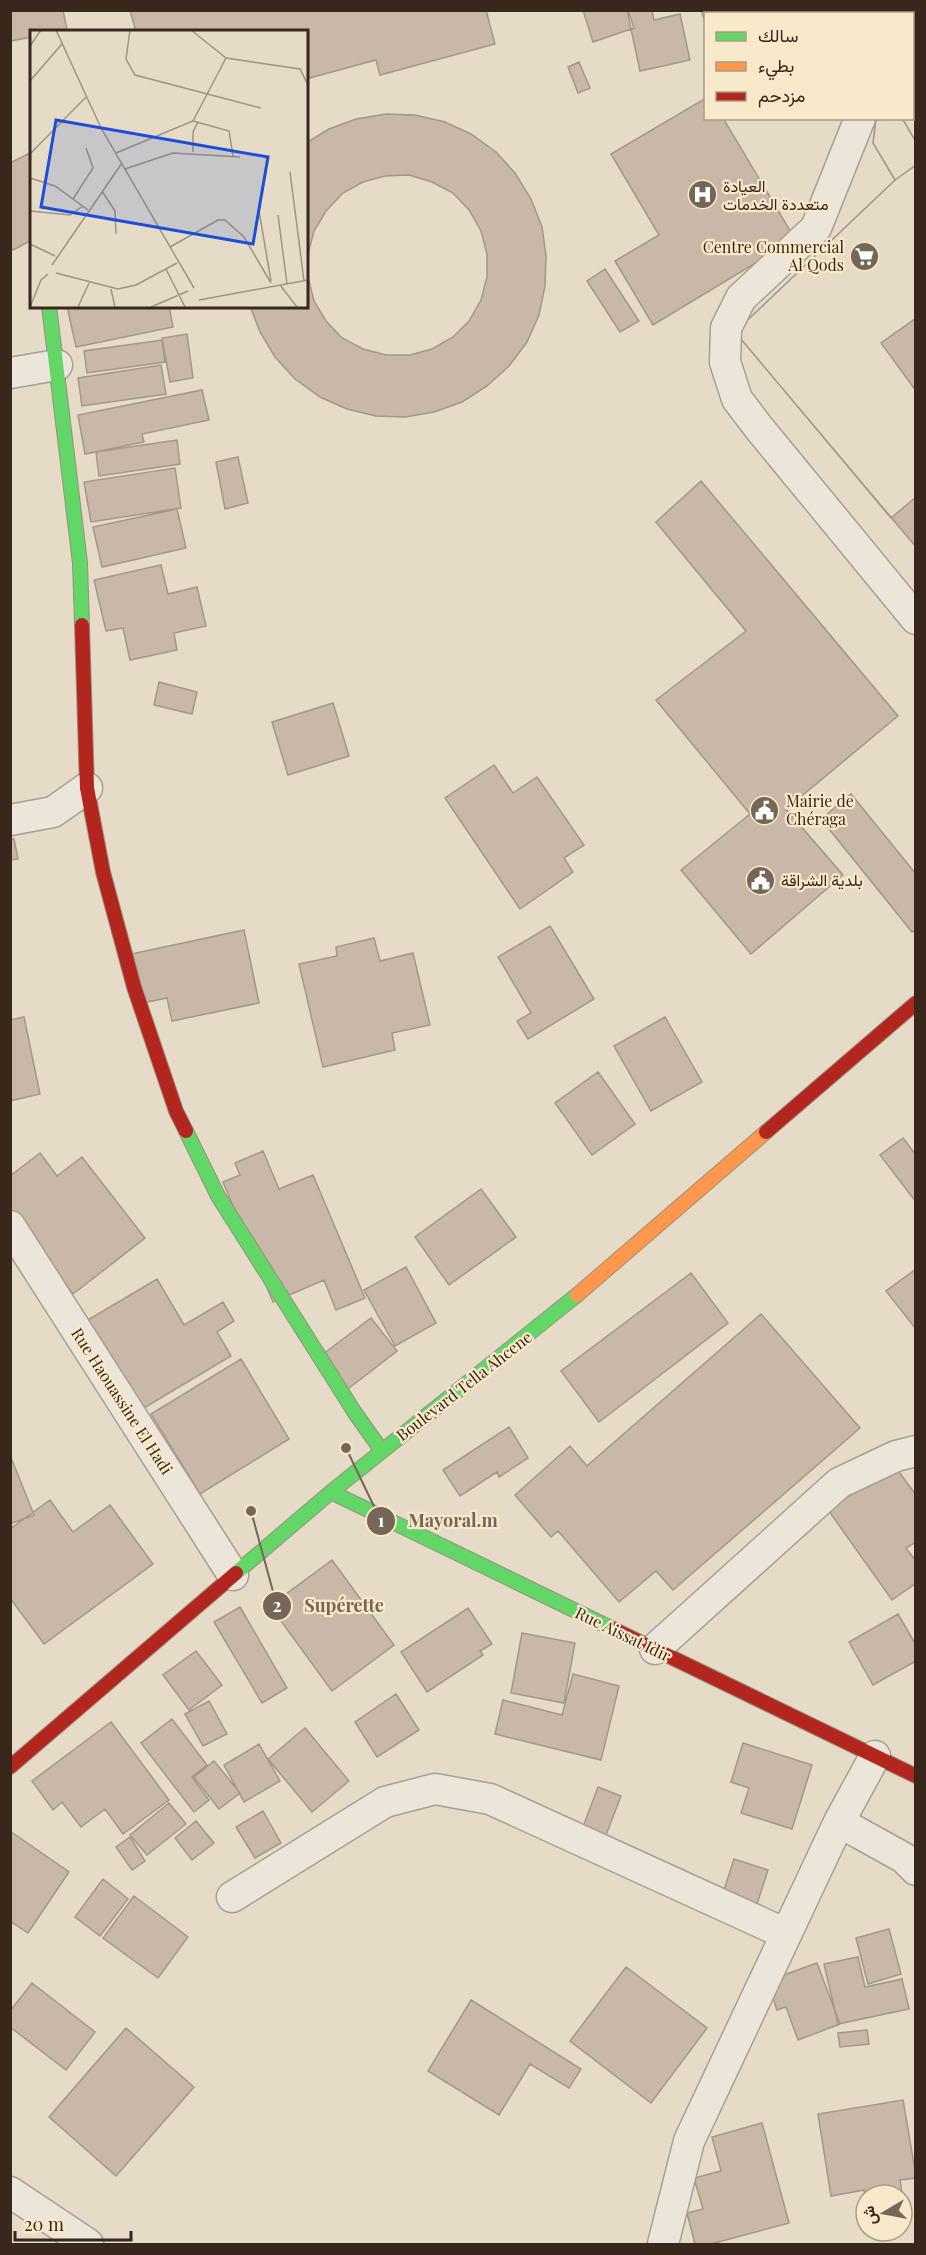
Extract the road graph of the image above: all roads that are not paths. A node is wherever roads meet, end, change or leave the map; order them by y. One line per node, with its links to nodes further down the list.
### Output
1 (859, 120): 5 (street)
2 (49, 308): 3 (street)
3 (57, 365): 4 (street); 6 (street)
4 (10, 373)
5 (915, 619)
6 (87, 788): 7 (street); 10 (street)
7 (10, 820)
8 (915, 1003): 10 (street, Boulevard Tella Ahcene)
9 (10, 1227): 13 (street, Rue Haouassine El Hadi)
10 (382, 1451): 12 (street, Boulevard Tella Ahcene)
11 (915, 1451): 14 (street)
12 (330, 1492): 13 (street, Boulevard Tella Ahcene); 14 (street, Rue Aissat Idir)
13 (233, 1575): 16 (street, Boulevard Tella Ahcene)
14 (655, 1649): 15 (street, Rue Aissat Idir)
15 (876, 1756): 17 (street, Rue Aissat Idir); 18 (street)
16 (10, 1767)
17 (915, 1776)
18 (839, 1822): 19 (street); 21 (street)
19 (915, 1870)
20 (232, 1897): 21 (street)
21 (786, 1934): 24 (street)
22 (10, 2192): 23 (street)
23 (88, 2244)
24 (663, 2244)

